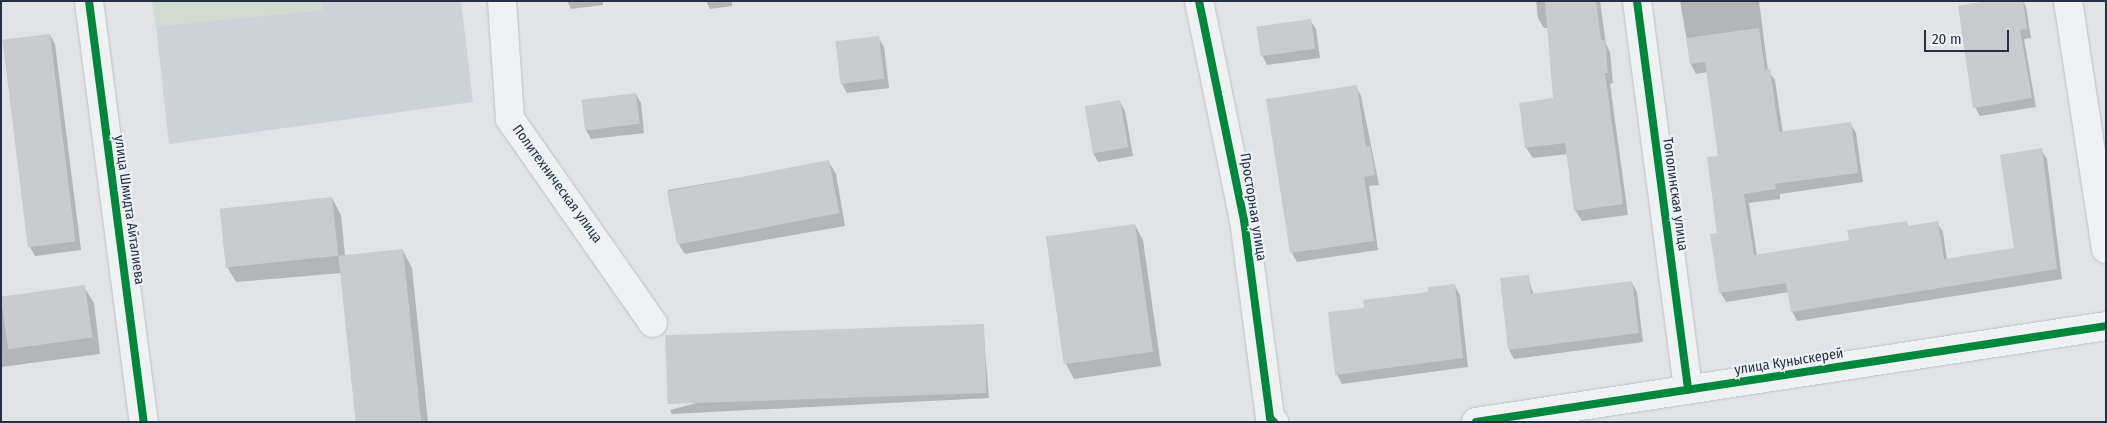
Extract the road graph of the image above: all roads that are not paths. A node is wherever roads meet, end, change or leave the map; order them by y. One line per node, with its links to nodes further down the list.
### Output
1 (89, 1): 11 (street, улица Шмидта Айталиева)
2 (502, 1): 7 (street, Политехническая улица)
3 (1199, 1): 10 (street, Просторная улица)
4 (1637, 1): 9 (street, Тополинская улица)
5 (2068, 1): 6 (street)
6 (2106, 249)
7 (653, 323)
8 (2106, 326): 9 (street, улица Куныскерей)
9 (1688, 390): 12 (street, улица Куныскерей)
10 (1272, 420)
11 (144, 422)
12 (1476, 422)

